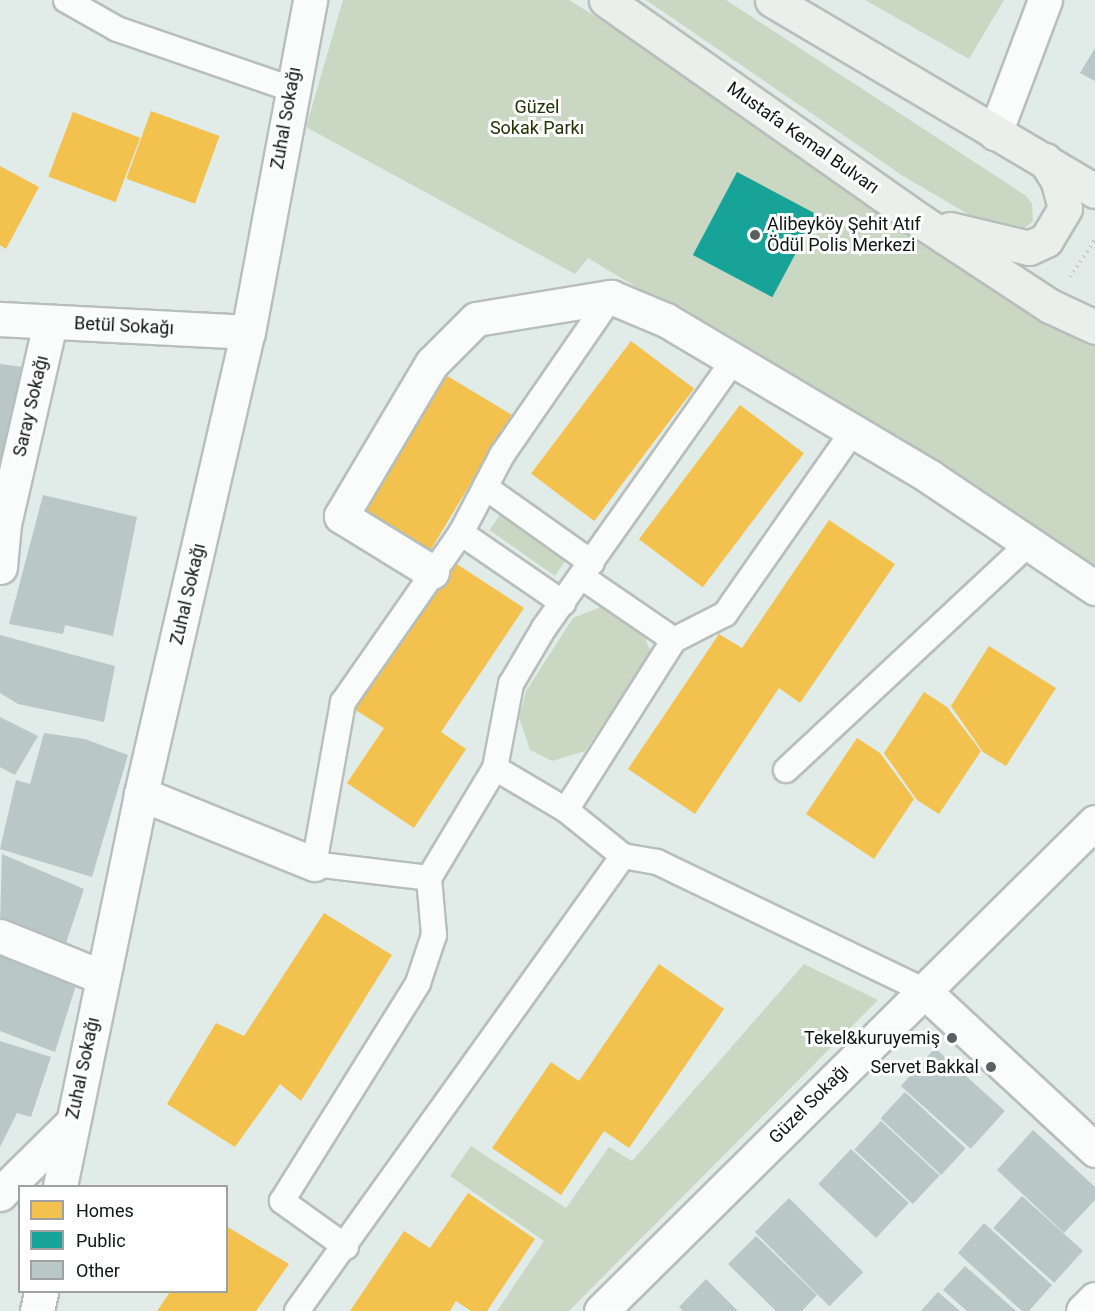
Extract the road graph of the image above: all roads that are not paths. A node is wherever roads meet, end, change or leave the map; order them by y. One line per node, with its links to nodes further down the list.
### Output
1 (66, 0): 6 (lane)
2 (310, 0): 6 (street, Zuhal Sokağı)
3 (606, 0): 10 (main road, Mustafa Kemal Bulvarı)
4 (772, 0): 7 (main road)
5 (1045, 0): 7 (street)
6 (291, 89): 15 (street, Zuhal Sokağı)
7 (995, 133): 8 (main road)
8 (1045, 160): 9 (main road); 10 (main road)
9 (1095, 191)
10 (919, 220): 14 (main road, Mustafa Kemal Bulvarı)
11 (610, 297): 16 (street); 18 (lane); 24 (street)
12 (0, 319): 13 (street, Betül Sokağı)
13 (50, 322): 15 (street, Betül Sokağı); 19 (street, Saray Sokağı)
14 (1095, 327)
15 (248, 332): 30 (street, Zuhal Sokağı)
16 (735, 358): 17 (street); 23 (lane)
17 (853, 431): 21 (street); 27 (lane)
18 (484, 487): 20 (lane); 23 (lane)
19 (2, 524): 22 (street, Saray Sokağı)
20 (460, 533): 24 (lane); 26 (lane)
21 (1028, 544): 25 (street); 29 (lane)
22 (0, 567)
23 (587, 570): 26 (lane); 27 (lane)
24 (432, 572): 34 (lane)
25 (1095, 588)
26 (563, 603): 28 (lane)
27 (674, 640): 31 (lane)
28 (495, 768): 31 (lane); 35 (lane)
29 (786, 770)
30 (141, 794): 34 (street); 37 (street, Zuhal Sokağı)
31 (566, 810): 33 (lane)
32 (1095, 822): 38 (street, Güzel Sokağı)
33 (623, 856): 38 (lane); 43 (lane)
34 (314, 864): 35 (lane)
35 (429, 878): 43 (lane)
36 (0, 936): 37 (street)
37 (102, 977): 39 (street, Zuhal Sokağı)
38 (923, 990): 40 (street); 48 (street, Güzel Sokağı)
39 (71, 1124): 41 (street, Zuhal Sokağı); 42 (street)
40 (1095, 1150)
41 (60, 1185)
42 (0, 1194)
43 (346, 1247): 47 (lane)
44 (41, 1293): 46 (street)
45 (1095, 1299): 49 (street)
46 (37, 1311)
47 (297, 1311)
48 (601, 1311)
49 (1083, 1311)

